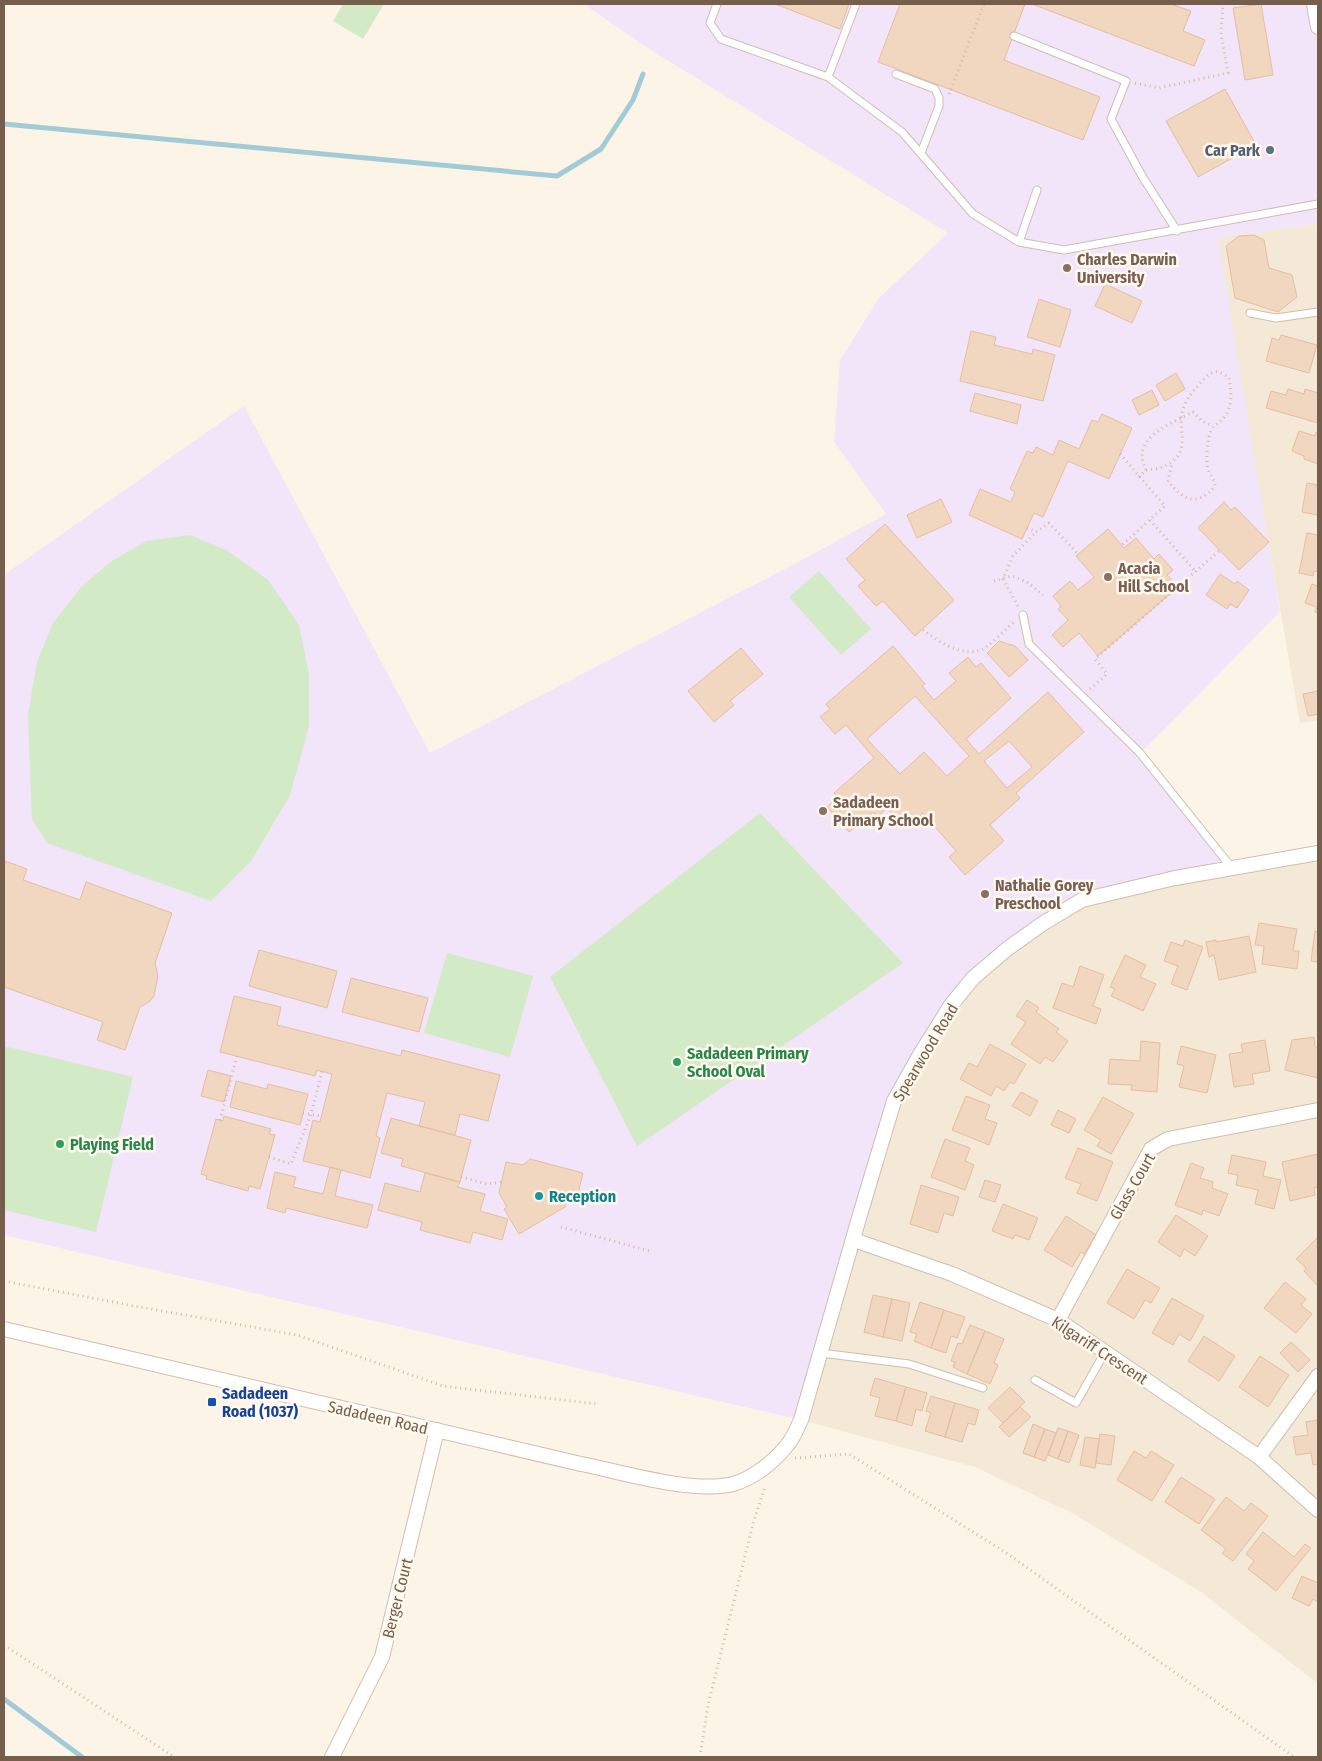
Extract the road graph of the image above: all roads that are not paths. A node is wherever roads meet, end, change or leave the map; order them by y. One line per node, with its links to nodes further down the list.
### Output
1 (717, 4): 7 (lane)
2 (856, 4): 7 (lane)
3 (1314, 4): 4 (street)
4 (1318, 26)
5 (1014, 36): 11 (lane)
6 (896, 74): 8 (lane)
7 (828, 77): 8 (lane)
8 (921, 154): 12 (lane)
9 (1037, 190): 12 (lane)
10 (1318, 204): 11 (lane)
11 (1177, 231): 12 (lane)
12 (1019, 242)
13 (1318, 312): 14 (lane)
14 (1250, 313)
15 (1023, 615): 17 (lane)
16 (1318, 853): 17 (street, Spearwood Road)
17 (1232, 868): 19 (street, Spearwood Road)
18 (1318, 1110): 20 (street, Glass Court)
19 (854, 1240): 20 (street, Kilgariff Crescent); 23 (street, Spearwood Road)
20 (1058, 1320): 22 (street, Kilgariff Crescent)
21 (4, 1329): 27 (street, Sadadeen Road)
22 (1105, 1352): 25 (lane); 28 (street, Kilgariff Crescent)
23 (821, 1353): 26 (lane); 29 (street, Spearwood Road)
24 (1318, 1376): 28 (street)
25 (1035, 1380)
26 (983, 1388)
27 (437, 1430): 29 (street, Sadadeen Road); 31 (street, Berger Court)
28 (1259, 1457): 30 (street, Kilgariff Crescent)
29 (754, 1475)
30 (1318, 1510)
31 (332, 1757)

